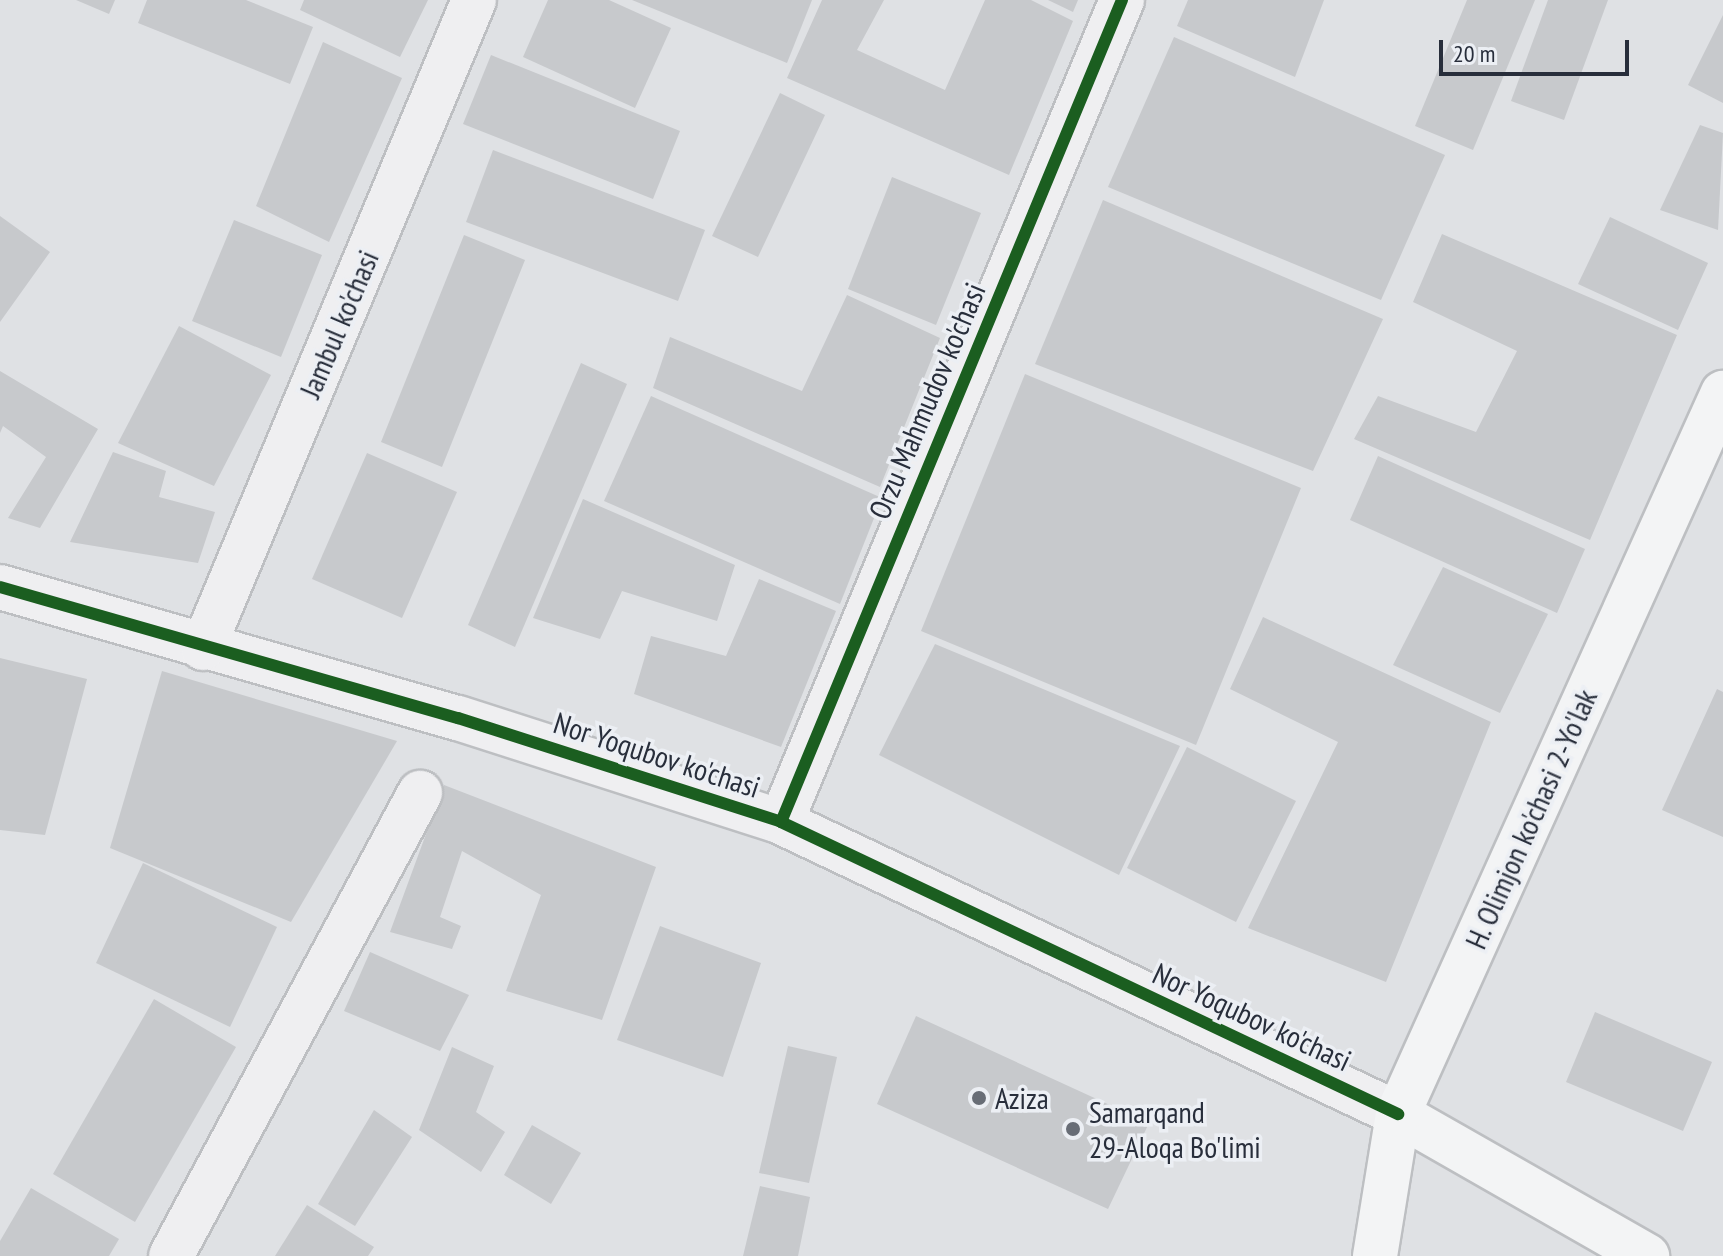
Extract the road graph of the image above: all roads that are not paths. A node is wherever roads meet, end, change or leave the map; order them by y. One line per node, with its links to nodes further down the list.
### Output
1 (474, 0): 5 (street, Jambul ko'chasi)
2 (1122, 0): 7 (street, Orzu Mahmudov ko'chasi)
3 (1723, 393): 8 (main road, H. Olimjon ko'chasi 2-Yo'lak)
4 (0, 587): 5 (street, Nor Yoqubov ko'chasi)
5 (203, 648): 7 (street, Nor Yoqubov ko'chasi)
6 (420, 793): 9 (street)
7 (781, 822): 8 (street, Nor Yoqubov ko'chasi)
8 (1398, 1114): 10 (main road, H. Olimjon ko'chasi 2-Yo'lak); 11 (main road, Nor Yoqubov ko'chasi)
9 (171, 1256)
10 (1375, 1256)
11 (1647, 1256)

